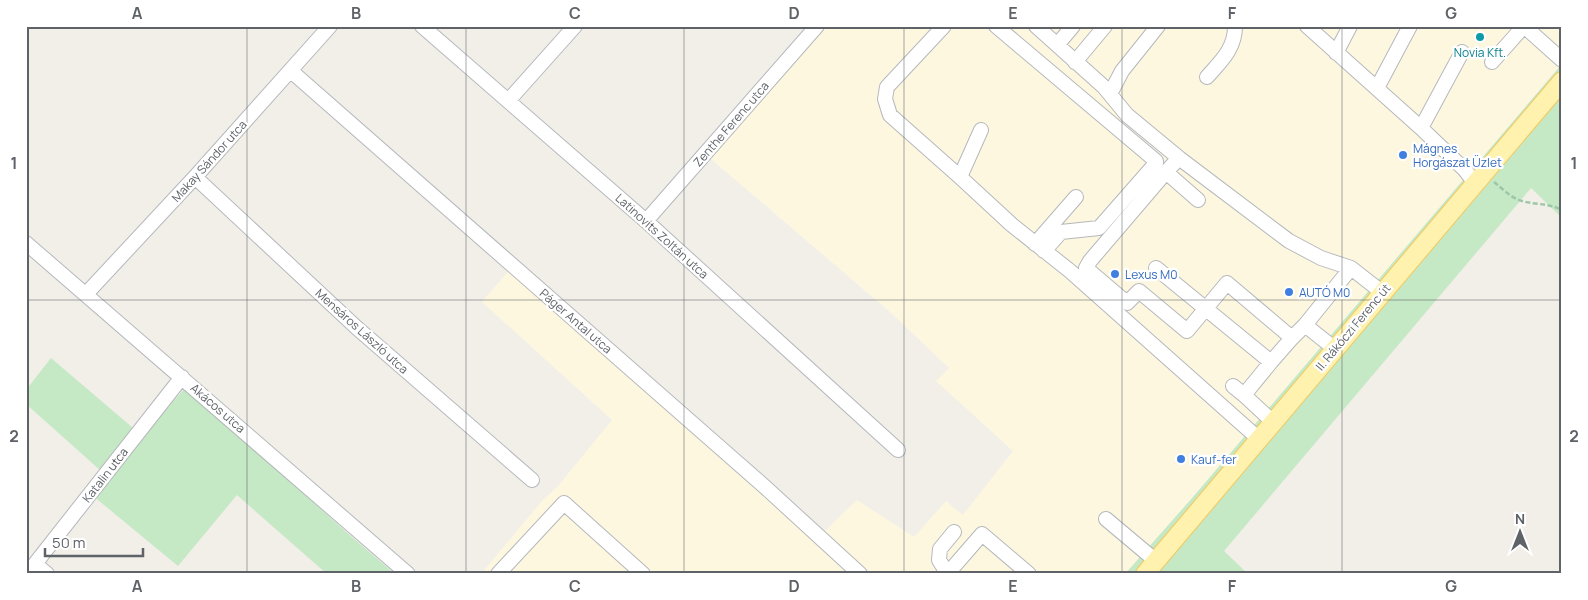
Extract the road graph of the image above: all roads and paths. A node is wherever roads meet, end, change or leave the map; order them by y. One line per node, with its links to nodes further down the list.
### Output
1 (330, 26): 22 (street, Makay Sándor utca)
2 (422, 26): 27 (street, Latinovits Zoltán utca)
3 (576, 26): 27 (street)
4 (817, 26): 38 (street, Zenthe Ferenc utca)
5 (944, 26): 33 (street)
6 (996, 26): 40 (street)
7 (1036, 26): 16 (street)
8 (1072, 26): 16 (street)
9 (1104, 26): 20 (street)
10 (1158, 26): 26 (street)
11 (1235, 26): 23 (street)
12 (1308, 26): 18 (street)
13 (1350, 26): 18 (street)
14 (1410, 26): 25 (street)
15 (1524, 26): 19 (street); 21 (street)
16 (1057, 45): 20 (street)
17 (1462, 52): 28 (street)
18 (1336, 53): 25 (street)
19 (1562, 60)
20 (1075, 62): 26 (street)
21 (1492, 62)
22 (291, 71): 32 (street, Makay Sándor utca); 66 (street, Páger Antal utca)
23 (1208, 77)
24 (1562, 80): 34 (main road, II. Rákóczi Ferenc út)
25 (1377, 88): 28 (street)
26 (1110, 94): 30 (street)
27 (508, 101): 38 (street, Latinovits Zoltán utca)
28 (1421, 128): 34 (street)
29 (981, 130): 33 (street)
30 (1179, 158): 31 (street); 42 (street)
31 (1166, 172): 36 (street); 45 (street)
32 (195, 177): 44 (street, Makay Sándor utca); 56 (street, Mensáros László utca)
33 (960, 177): 40 (street)
34 (1479, 178): 37 (path); 43 (main road, II. Rákóczi Ferenc út)
35 (1076, 197): 40 (street)
36 (1198, 200)
37 (1562, 210)
38 (646, 222): 55 (street, Latinovits Zoltán utca)
39 (26, 243): 44 (street, Akácos utca)
40 (1040, 247): 54 (street)
41 (1156, 268): 45 (street)
42 (1350, 268): 43 (street); 46 (street)
43 (1382, 293): 48 (main road, II. Rákóczi Ferenc út)
44 (86, 294): 50 (street, Akácos utca)
45 (1206, 308): 47 (street); 49 (street)
46 (1305, 325): 47 (street); 48 (street)
47 (1292, 338): 49 (street)
48 (1335, 349): 53 (main road, II. Rákóczi Ferenc út)
49 (1271, 362): 52 (street)
50 (182, 377): 60 (street, Katalin utca); 63 (street, Akácos utca)
51 (1233, 386): 52 (street)
52 (1244, 395): 53 (street)
53 (1274, 422): 54 (main road, II. Rákóczi Ferenc út)
54 (1259, 440): 59 (main road, II. Rákóczi Ferenc út)
55 (898, 450)
56 (532, 480)
57 (1106, 520): 59 (street)
58 (954, 532): 61 (street)
59 (1150, 567)
60 (31, 569): 62 (street)
61 (949, 573): 67 (street)
62 (47, 574)
63 (408, 574)
64 (498, 574): 65 (street)
65 (643, 574)
66 (860, 574)
67 (1029, 574)

